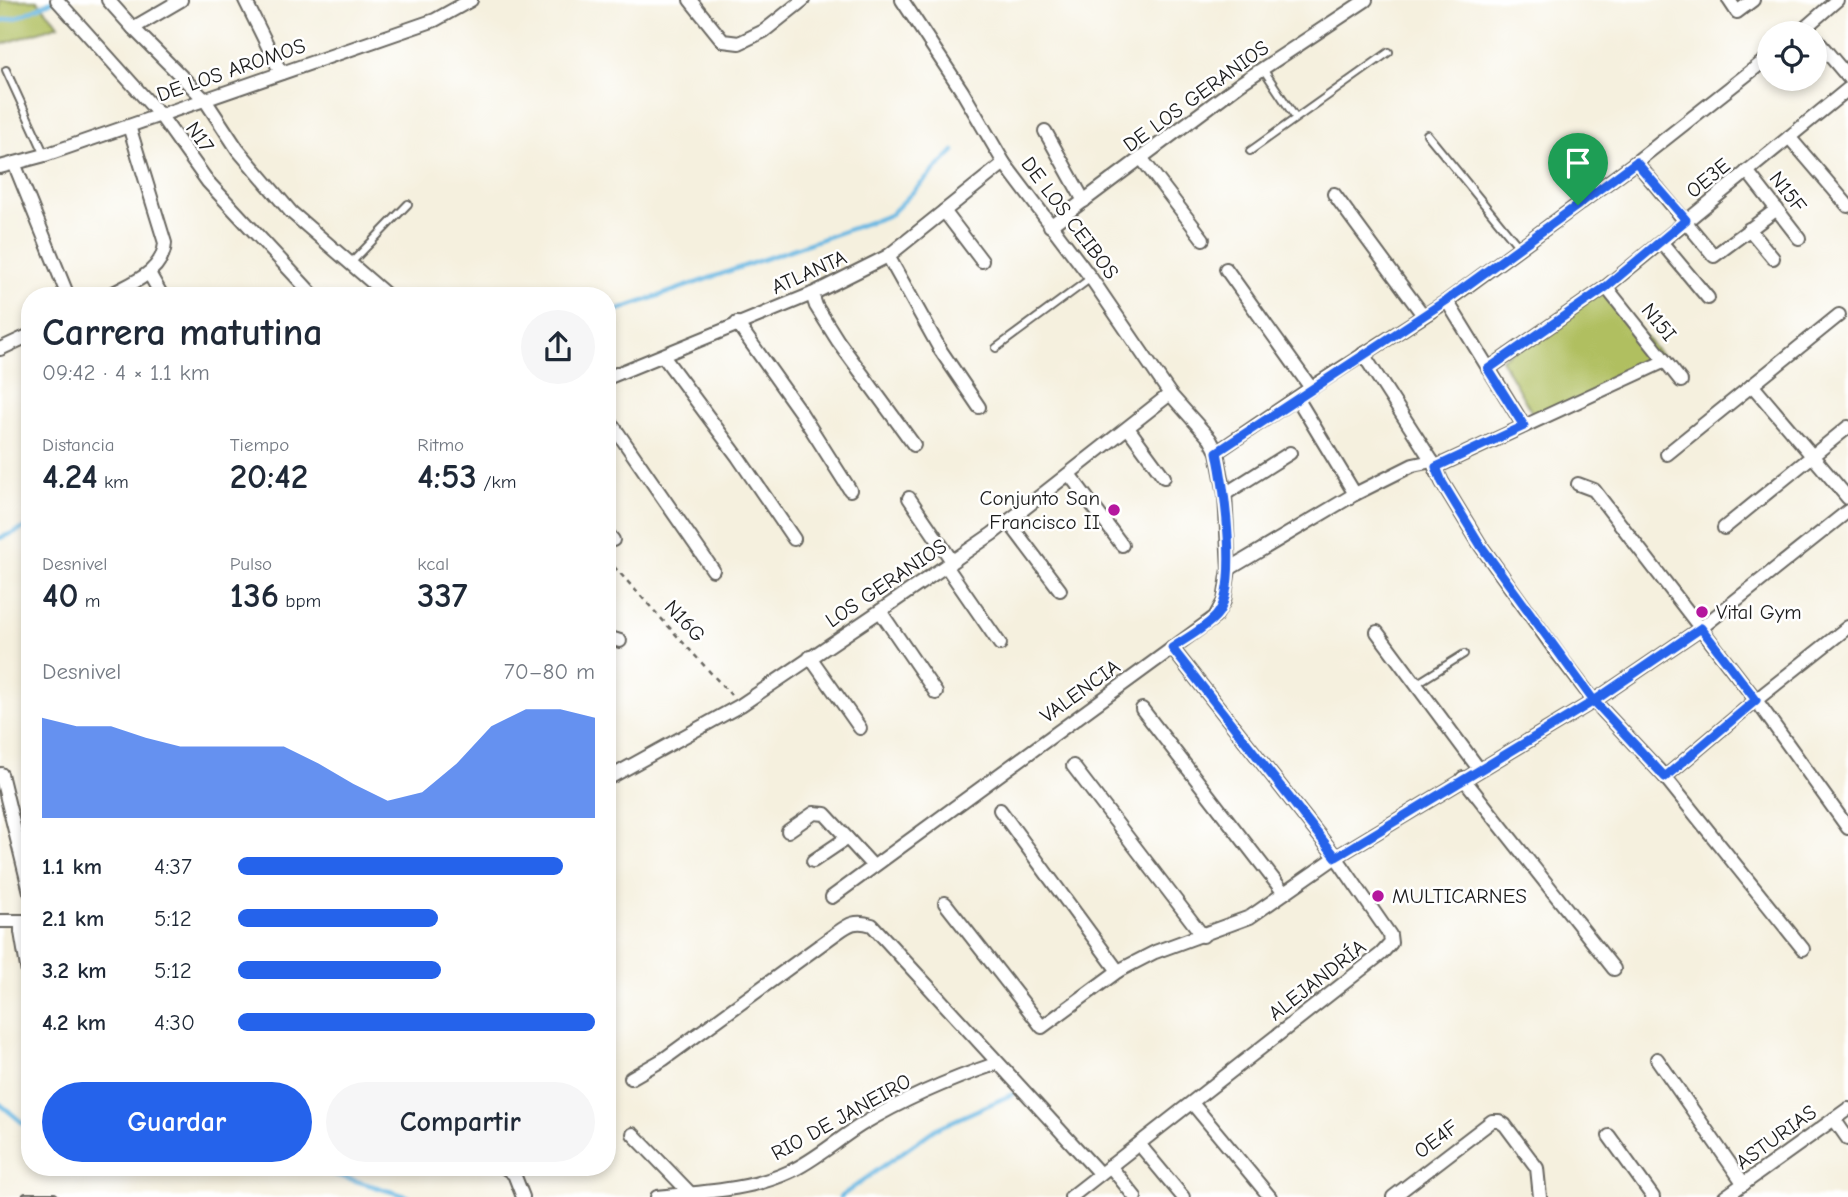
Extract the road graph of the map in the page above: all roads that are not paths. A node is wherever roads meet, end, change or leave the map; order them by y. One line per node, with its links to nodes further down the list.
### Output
1 (57, 0): 24 (street, N17)
2 (108, 0): 14 (street)
3 (181, 0): 14 (street)
4 (245, 0): 20 (street)
5 (471, 0): 20 (street, DE LOS AROMOS)
6 (690, 0): 7 (street)
7 (803, 0)
8 (902, 0): 35 (street, DE LOS CEIBOS)
9 (1366, 0): 18 (street, DE LOS GERANIOS)
10 (1729, 0): 11 (street)
11 (1754, 0)
12 (1836, 1): 13 (street)
13 (1818, 21)
14 (133, 28): 23 (street)
15 (1389, 52): 25 (lane)
16 (1827, 54): 21 (street)
17 (1757, 66): 33 (street)
18 (1262, 69): 25 (lane); 32 (street, DE LOS GERANIOS)
19 (6, 70): 31 (lane)
20 (281, 73): 23 (street, DE LOS AROMOS)
21 (1848, 77)
22 (1848, 89): 29 (street, OE3E)
23 (205, 100): 24 (street, DE LOS AROMOS); 54 (street)
24 (160, 115): 26 (street, DE LOS AROMOS); 61 (street, N17)
25 (1295, 117): 30 (lane)
26 (129, 126): 31 (street, DE LOS AROMOS); 56 (street)
27 (1045, 131): 39 (street)
28 (1427, 134): 50 (lane)
29 (1789, 137): 37 (street, OE3E); 41 (street)
30 (1250, 151)
31 (46, 155): 34 (street, DE LOS AROMOS)
32 (1142, 159): 39 (street, DE LOS GERANIOS); 48 (street)
33 (1636, 162): 44 (street); 50 (street)
34 (15, 163): 36 (street, DE LOS AROMOS); 58 (street)
35 (1004, 163): 43 (street, ATLANTA); 45 (street, DE LOS CEIBOS)
36 (0, 167)
37 (1747, 171): 42 (street, N15F); 44 (street, OE3E)
38 (1334, 194): 67 (street)
39 (1084, 201): 45 (street, DE LOS GERANIOS)
40 (408, 204): 54 (lane)
41 (1848, 206)
42 (1777, 209): 46 (street); 47 (street, N15F)
43 (944, 211): 51 (street, ATLANTA); 53 (street)
44 (1686, 220): 46 (street); 49 (street, OE3E)
45 (1050, 226): 57 (street, DE LOS CEIBOS)
46 (1749, 229): 52 (street)
47 (1799, 238)
48 (1203, 239)
49 (1662, 243): 63 (street, OE3E); 65 (street)
50 (1519, 247): 66 (street)
51 (888, 256): 64 (street, ATLANTA); 83 (street)
52 (1773, 258)
53 (982, 261)
54 (351, 263): 62 (street)
55 (1226, 269): 80 (street)
56 (149, 273): 59 (street); 60 (street)
57 (1091, 278): 71 (lane); 81 (street, DE LOS CEIBOS)
58 (64, 287)
59 (124, 287)
60 (157, 287)
61 (306, 287)
62 (378, 287)
63 (1606, 287): 75 (street, N15I); 76 (street, OE3E)
64 (812, 294): 69 (street, ATLANTA); 88 (street)
65 (1708, 298)
66 (1447, 300): 67 (street); 76 (street)
67 (1423, 314): 73 (street)
68 (1839, 315): 79 (street)
69 (737, 323): 74 (street, ATLANTA); 97 (street)
70 (21, 339): 72 (street)
71 (996, 348)
72 (0, 349)
73 (1363, 354): 80 (street); 93 (street)
74 (663, 356): 77 (street, ATLANTA); 105 (street)
75 (1665, 361): 78 (street, N15I); 84 (street)
76 (1488, 369): 84 (street)
77 (616, 374)
78 (1681, 382)
79 (1752, 385): 91 (street); 92 (street)
80 (1311, 388): 82 (street)
81 (1170, 394): 86 (street, LOS GERANIOS); 89 (street, DE LOS CEIBOS)
82 (1297, 398): 89 (street); 99 (street)
83 (979, 407)
84 (1524, 426): 93 (street)
85 (1848, 427): 92 (street)
86 (1128, 428): 94 (street, LOS GERANIOS); 95 (street)
87 (616, 429): 109 (street)
88 (914, 445)
89 (1217, 452): 98 (street, VALENCIA)
90 (1290, 453): 98 (street)
91 (1667, 454)
92 (1812, 456): 101 (street); 104 (street)
93 (1434, 464): 99 (street); 122 (street)
94 (1069, 474): 103 (street, LOS GERANIOS); 106 (street)
95 (1164, 477)
96 (1578, 484): 112 (street)
97 (850, 490)
98 (1225, 494): 108 (street, VALENCIA)
99 (1355, 494): 108 (street)
100 (909, 498): 107 (street)
101 (1848, 498)
102 (1848, 511): 112 (street)
103 (1008, 521): 107 (street, LOS GERANIOS); 110 (street)
104 (1724, 528)
105 (794, 539)
106 (1122, 545)
107 (949, 563): 111 (street, LOS GERANIOS); 115 (street)
108 (1229, 569): 116 (street, VALENCIA)
109 (713, 570)
110 (1060, 590)
111 (880, 611): 118 (street, LOS GERANIOS); 120 (street)
112 (1701, 628): 121 (street); 122 (street)
113 (1848, 628): 121 (street)
114 (1377, 632): 119 (street)
115 (999, 644)
116 (1172, 648): 136 (street, ALEJANDRÍA); 138 (street, VALENCIA)
117 (1464, 654): 119 (lane)
118 (810, 657): 124 (street); 127 (street, LOS GERANIOS)
119 (1416, 684): 126 (street)
120 (936, 693)
121 (1756, 700): 129 (street); 132 (street)
122 (1594, 701): 126 (street); 129 (street)
123 (1143, 709): 139 (street)
124 (860, 728)
125 (1073, 766): 144 (street)
126 (1479, 769): 130 (street)
127 (616, 774)
128 (1, 775): 135 (street)
129 (1665, 777): 145 (street)
130 (1463, 779): 136 (street); 146 (street)
131 (1000, 810): 147 (street)
132 (1848, 828)
133 (788, 831): 134 (street)
134 (846, 838): 137 (street); 138 (street)
135 (21, 856)
136 (1336, 857): 139 (street); 151 (street, ALEJANDRÍA)
137 (813, 861)
138 (873, 866): 140 (street, VALENCIA)
139 (1284, 893): 144 (street)
140 (832, 897)
141 (945, 903): 147 (street)
142 (0, 920): 143 (street)
143 (21, 921)
144 (1203, 936): 147 (street)
145 (1803, 949)
146 (1614, 969)
147 (1118, 971)
148 (1657, 1059): 160 (street)
149 (999, 1063): 150 (street); 158 (street); 161 (street, RIO DE JANEIRO)
150 (631, 1078)
151 (1192, 1102): 157 (street, ALEJANDRÍA); 169 (street)
152 (1848, 1109): 153 (street, ASTURIAS)
153 (1833, 1119): 156 (street); 160 (street, ASTURIAS)
154 (633, 1134): 161 (street)
155 (1609, 1136): 172 (street)
156 (1848, 1139)
157 (1139, 1144): 158 (street); 168 (street)
158 (1105, 1170): 166 (street); 167 (street)
159 (515, 1176): 164 (street)
160 (1744, 1184): 173 (street, ASTURIAS)
161 (690, 1193): 165 (street, RIO DE JANEIRO)
162 (26, 1197): 163 (lane)
163 (54, 1197)
164 (523, 1197)
165 (657, 1197)
166 (1071, 1197)
167 (1135, 1197)
168 (1183, 1197)
169 (1270, 1197)
170 (1393, 1197): 171 (street, OE4F)
171 (1540, 1197)
172 (1653, 1197)
173 (1726, 1197)

